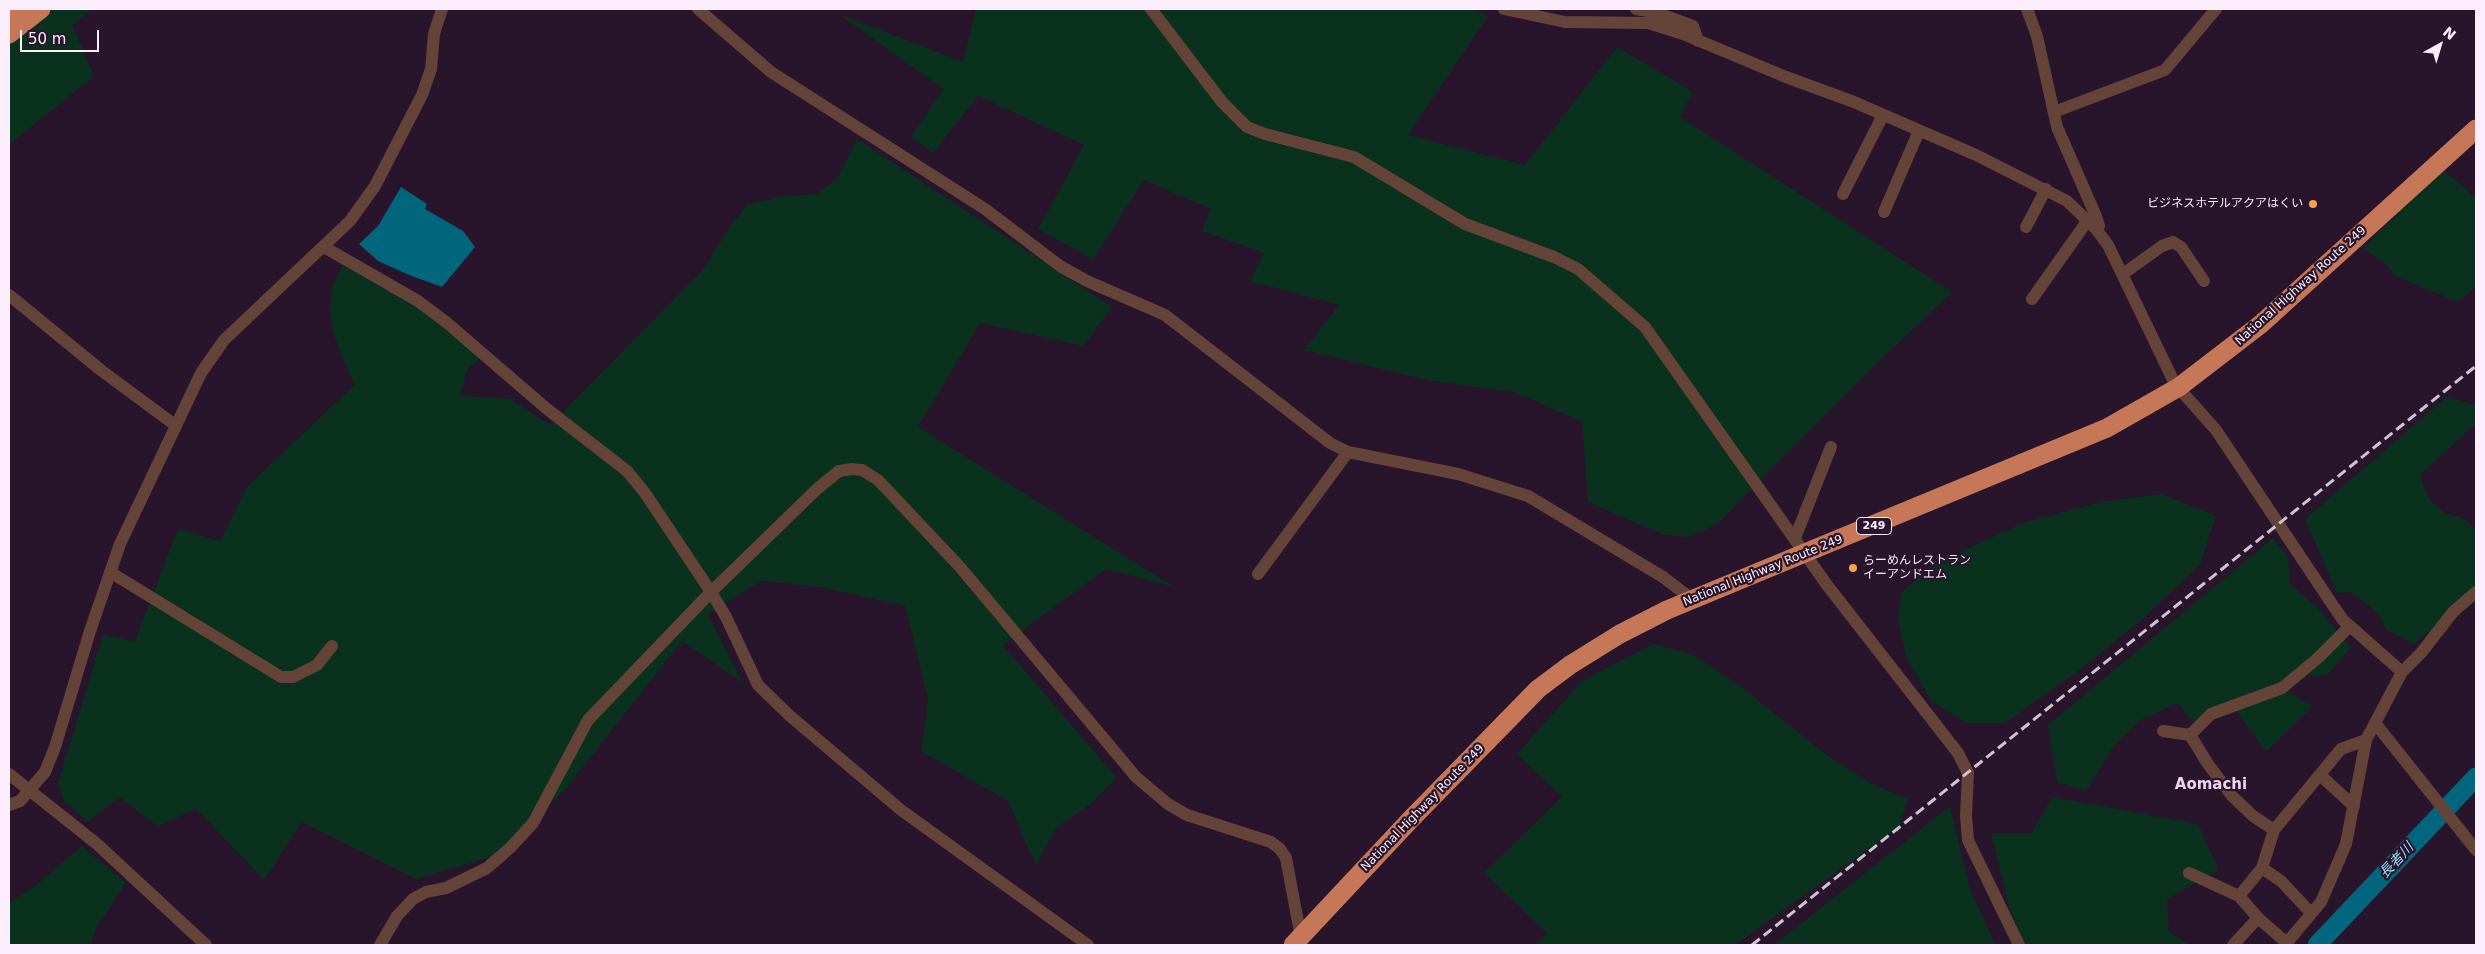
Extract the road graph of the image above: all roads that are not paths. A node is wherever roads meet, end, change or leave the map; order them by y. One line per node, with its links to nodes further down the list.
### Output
1 (17, 9): 10 (highway)
2 (41, 9): 11 (highway)
3 (442, 9): 22 (street)
4 (698, 9): 30 (street)
5 (1151, 9): 31 (street)
6 (1504, 9): 12 (street)
7 (1636, 9): 12 (street)
8 (2027, 9): 13 (street)
9 (2216, 9): 13 (street)
10 (9, 15)
11 (9, 34)
12 (1698, 40): 14 (street)
13 (2054, 112): 20 (street)
14 (1882, 115): 16 (street); 18 (street)
15 (2476, 129): 27 (highway, National Highway Route 249 / 249)
16 (1919, 131): 17 (street); 19 (street)
17 (2046, 189): 20 (street); 21 (street)
18 (1843, 194)
19 (1884, 212)
20 (2092, 224): 23 (street); 26 (street)
21 (2026, 227)
22 (324, 247): 28 (street); 34 (street)
23 (2123, 274): 24 (street); 27 (street)
24 (2204, 282)
25 (9, 295): 28 (street)
26 (2032, 299)
27 (2179, 387): 31 (highway, National Highway Route 249 / 249); 37 (street)
28 (175, 425): 32 (street)
29 (1830, 447): 31 (street)
30 (1348, 452): 33 (street); 36 (street)
31 (1800, 545): 36 (highway, National Highway Route 249 / 249); 61 (street)
32 (110, 572): 38 (street); 46 (street)
33 (1258, 574)
34 (711, 592): 56 (street); 59 (street); 60 (street)
35 (2476, 592): 39 (street)
36 (1693, 600): 56 (highway, National Highway Route 249 / 249)
37 (2350, 626): 39 (street); 42 (street)
38 (332, 646)
39 (2402, 672): 40 (street)
40 (2375, 723): 43 (street); 50 (street)
41 (2163, 732): 42 (street)
42 (2190, 735): 49 (street)
43 (2366, 740): 45 (street); 48 (street)
44 (9, 774): 46 (street)
45 (2320, 774): 48 (street); 49 (street)
46 (30, 790): 47 (street); 58 (street)
47 (9, 806)
48 (2354, 806): 54 (street)
49 (2274, 830): 51 (street)
50 (2476, 850)
51 (2262, 868): 53 (street); 54 (street)
52 (2189, 873): 53 (street)
53 (2239, 896): 55 (street)
54 (2311, 913): 57 (street)
55 (2258, 918): 57 (street); 62 (street)
56 (1297, 941)
57 (2286, 944)
58 (206, 945)
59 (380, 945)
60 (1088, 945)
61 (2019, 945)
62 (2234, 945)

